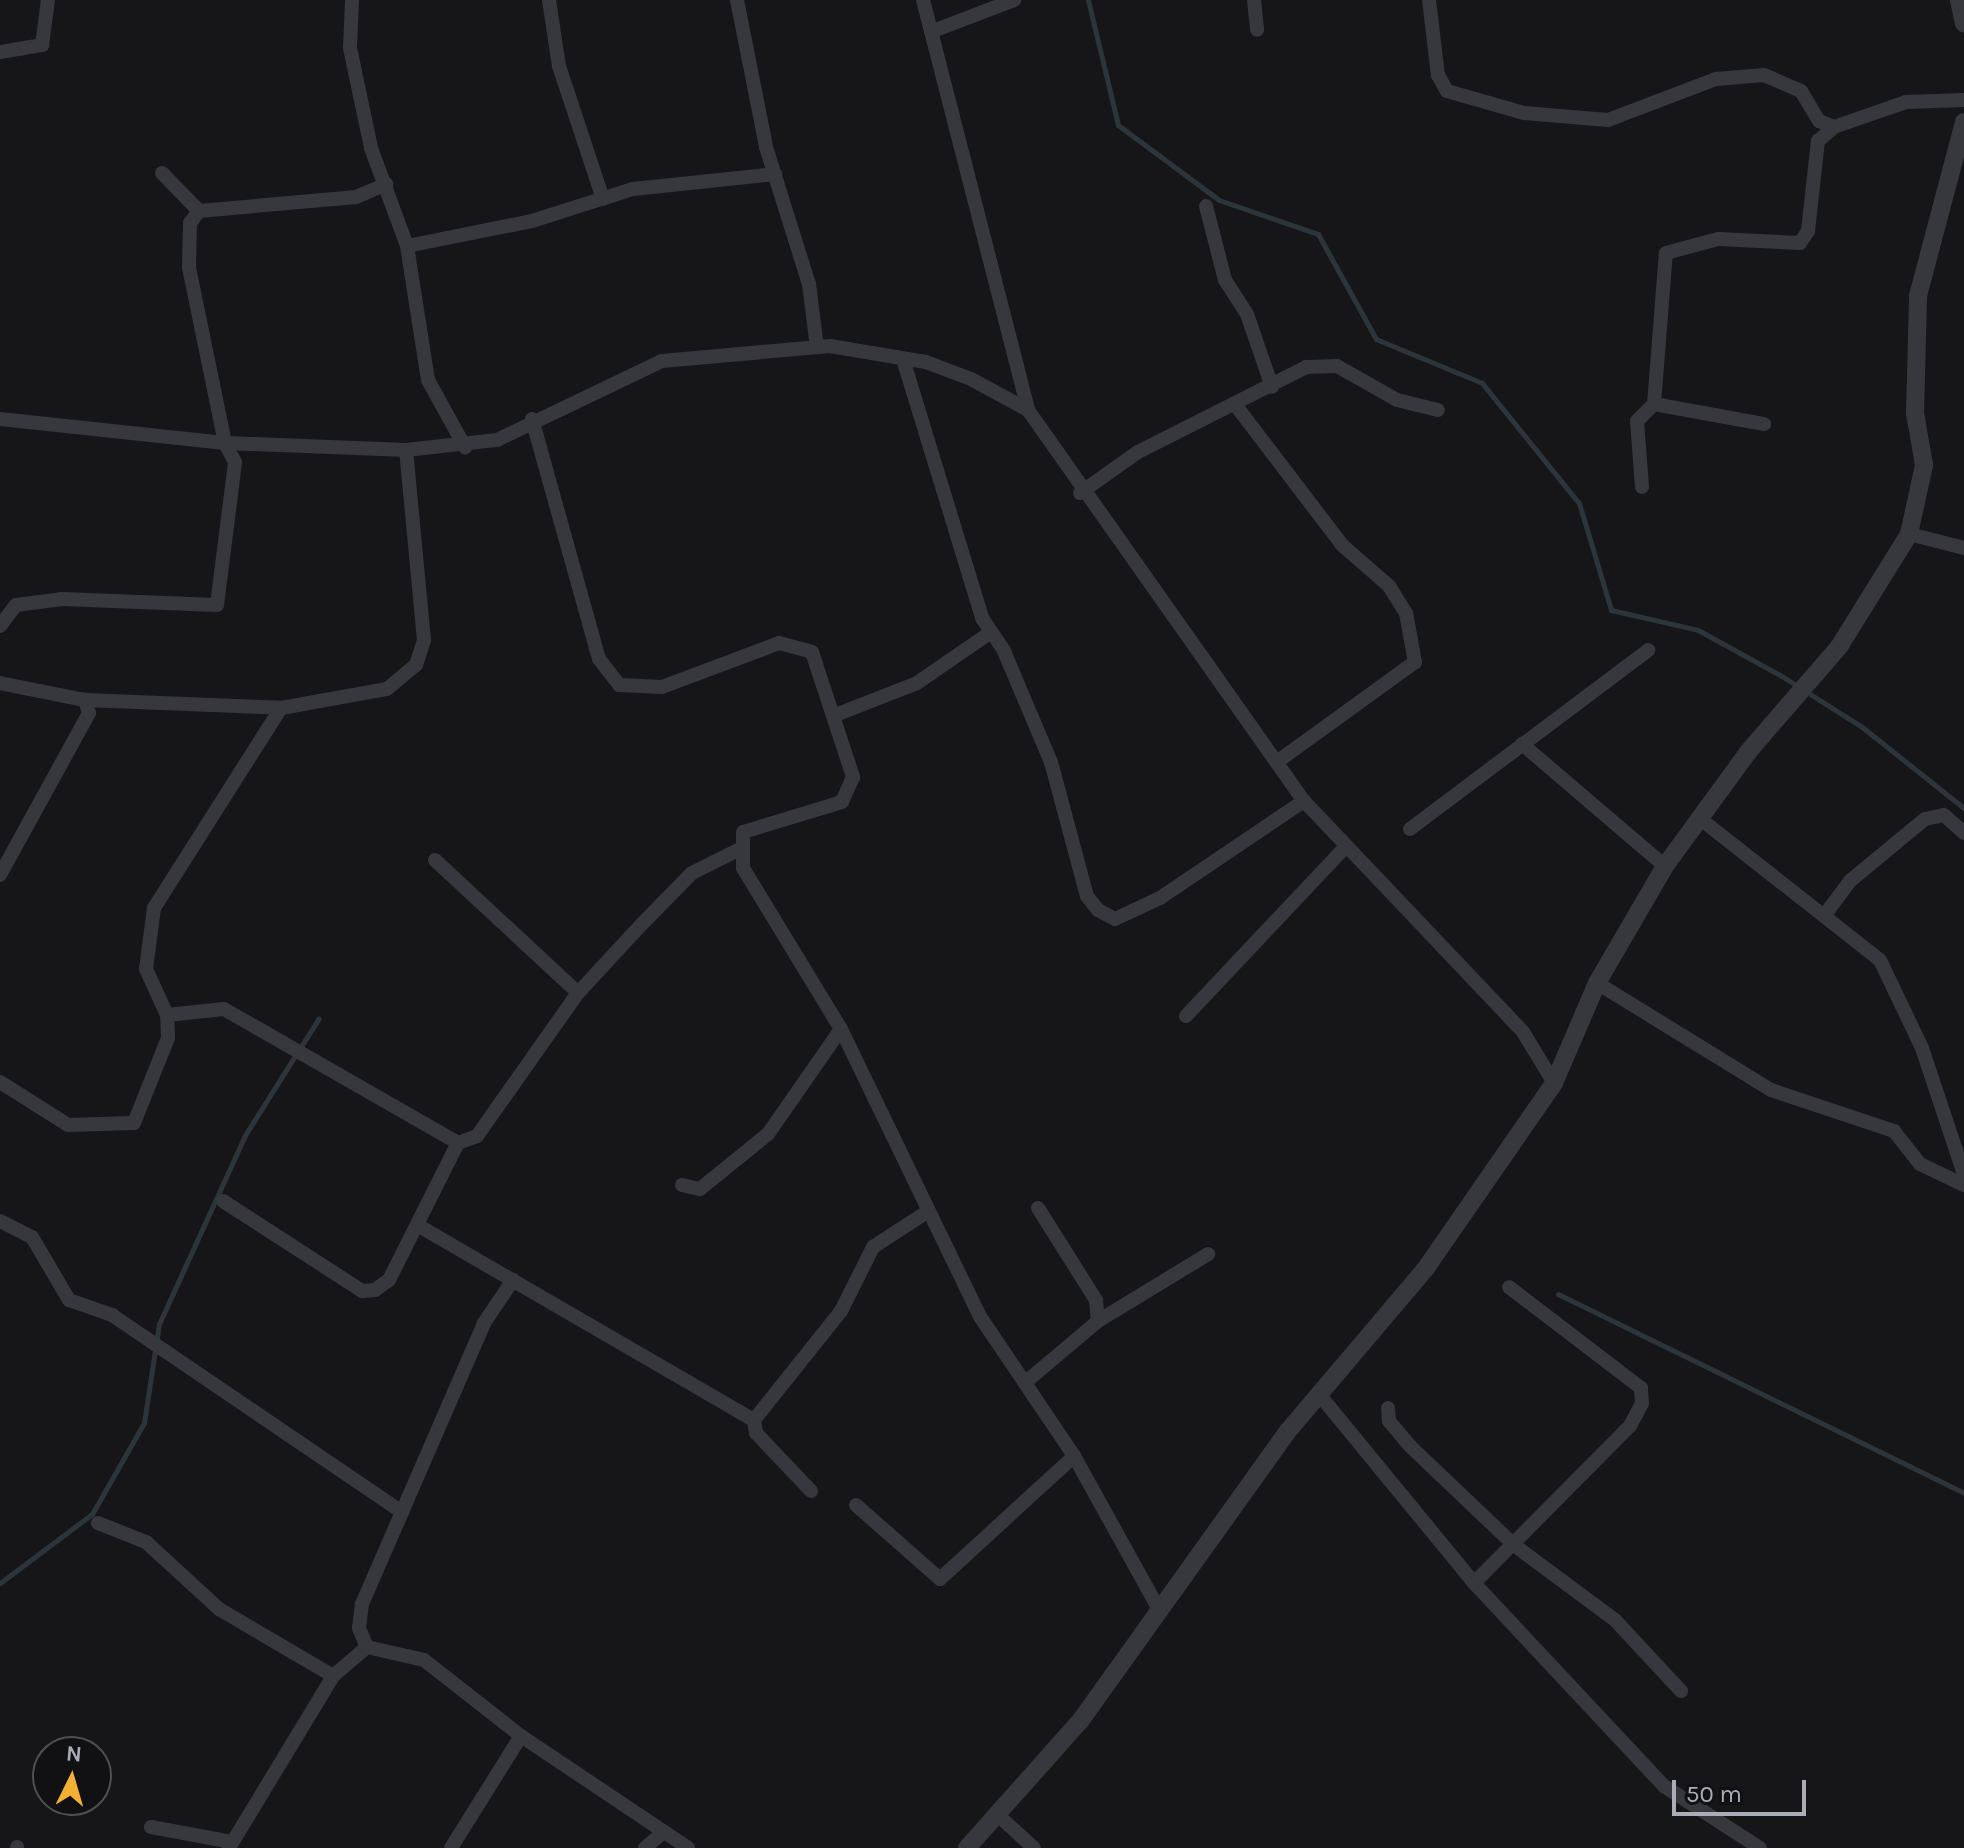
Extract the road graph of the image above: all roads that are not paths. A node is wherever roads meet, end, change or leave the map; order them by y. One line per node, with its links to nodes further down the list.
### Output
1 (48, 0): 13 (street)
2 (352, 0): 19 (street)
3 (549, 0): 20 (street)
4 (737, 0): 18 (street)
5 (923, 0): 12 (street)
6 (1014, 0): 12 (street)
7 (1254, 0): 11 (street)
8 (1429, 0): 16 (street)
9 (1959, 0): 10 (street)
10 (1964, 23)
11 (1257, 30)
12 (933, 31): 29 (street)
13 (0, 52)
14 (1964, 100): 16 (street)
15 (1964, 122): 39 (street)
16 (1834, 127): 27 (street)
17 (162, 173): 22 (street)
18 (775, 174): 20 (street); 24 (street)
19 (386, 184): 22 (street); 23 (street)
20 (603, 199): 23 (street)
21 (1206, 206): 26 (street)
22 (199, 211): 34 (street)
23 (407, 246): 35 (street)
24 (817, 347): 25 (street); 32 (street)
25 (903, 359): 29 (street); 42 (street)
26 (1272, 387): 28 (street); 30 (street)
27 (1654, 404): 33 (street); 37 (street)
28 (1237, 407): 38 (street); 49 (street)
29 (1028, 410): 38 (street)
30 (1438, 410)
31 (0, 419): 34 (street)
32 (532, 419): 35 (street); 47 (street)
33 (1764, 424)
34 (225, 443): 36 (street); 41 (street)
35 (465, 447): 36 (street)
36 (406, 450): 46 (street)
37 (1642, 487)
38 (1080, 493): 49 (street)
39 (1909, 534): 40 (street); 51 (street)
40 (1964, 548)
41 (0, 626)
42 (988, 634): 47 (street); 50 (street)
43 (1648, 650): 48 (street)
44 (0, 683): 45 (street)
45 (85, 700): 46 (street); 58 (street)
46 (281, 708): 62 (street)
47 (838, 714): 55 (street)
48 (1522, 744): 52 (street); 57 (street)
49 (1281, 759): 50 (street)
50 (1304, 801): 54 (street)
51 (1698, 817): 57 (street); 59 (street)
52 (1410, 829)
53 (1964, 833): 59 (street)
54 (1346, 846): 63 (street); 66 (street)
55 (738, 850): 61 (street); 64 (street)
56 (435, 860): 61 (street)
57 (1665, 866): 60 (street)
58 (0, 875)
59 (1824, 916): 68 (street)
60 (1597, 983): 66 (street); 70 (street)
61 (578, 993): 67 (street)
62 (167, 1015): 65 (street); 67 (street)
63 (1186, 1016)
64 (841, 1029): 69 (street); 73 (street)
65 (0, 1082)
66 (1554, 1083): 81 (street)
67 (458, 1143): 75 (street)
68 (1964, 1174)
69 (682, 1185)
70 (1964, 1185)
71 (223, 1201): 75 (street)
72 (1038, 1208): 79 (street)
73 (927, 1212): 80 (street); 83 (street)
74 (0, 1221): 87 (street)
75 (419, 1226): 77 (street)
76 (1208, 1254): 79 (street)
77 (513, 1280): 83 (street); 87 (street)
78 (1509, 1287): 89 (street)
79 (1098, 1321): 80 (street)
80 (1027, 1381): 84 (street)
81 (1318, 1393): 90 (street); 91 (street)
82 (1388, 1408): 89 (street)
83 (754, 1420): 85 (street)
84 (1074, 1456): 86 (street); 91 (street)
85 (811, 1491)
86 (856, 1505)
87 (402, 1512): 92 (street)
88 (98, 1523): 93 (street)
89 (1514, 1545): 90 (street); 94 (street)
90 (1474, 1583): 105 (street)
91 (1160, 1611): 96 (street)
92 (367, 1647): 93 (street); 95 (street)
93 (333, 1676): 99 (street)
94 (1681, 1691)
95 (521, 1736): 98 (street); 100 (street)
96 (1000, 1817): 103 (street); 104 (street)
97 (151, 1827): 99 (street)
98 (662, 1833): 101 (street); 102 (street)
99 (231, 1845)
100 (451, 1848)
101 (645, 1848)
102 (688, 1848)
103 (967, 1848)
104 (1034, 1848)
105 (1760, 1848)

